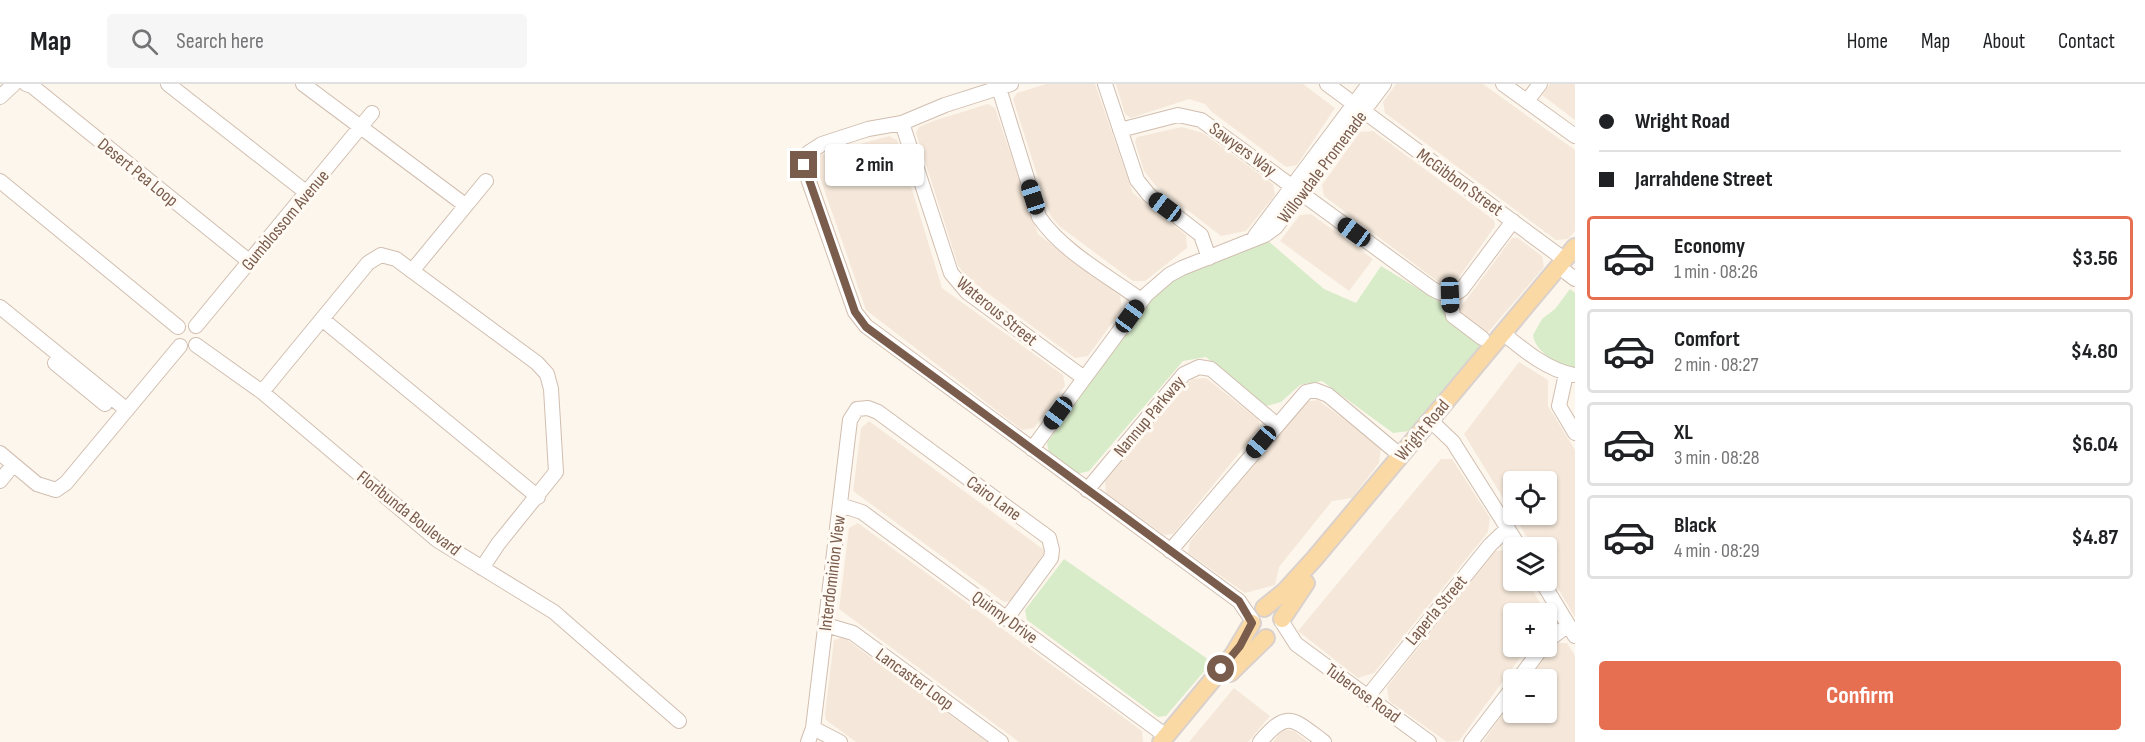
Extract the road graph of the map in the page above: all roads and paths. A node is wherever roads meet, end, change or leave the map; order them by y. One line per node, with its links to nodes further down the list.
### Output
1 (14, 84): 12 (street)
2 (26, 84): 27 (street, Desert Pea Loop)
3 (168, 84): 23 (street)
4 (303, 84): 17 (street)
5 (1105, 84): 18 (street)
6 (1327, 84): 14 (street, McGibbon Street)
7 (1369, 84): 14 (street, Willowdale Promenade)
8 (1384, 84): 14 (street, Willowdale Promenade)
9 (1503, 84): 13 (street)
10 (1540, 84): 13 (street)
11 (1005, 86): 16 (street); 31 (street)
12 (0, 97)
13 (1527, 101): 19 (street)
14 (1359, 108): 22 (street, Willowdale Promenade); 25 (street, McGibbon Street)
15 (372, 113): 17 (street, Gumblossom Avenue)
16 (902, 123): 42 (street, Waterous Street); 49 (street)
17 (360, 127): 23 (street, Gumblossom Avenue); 24 (street)
18 (1120, 130): 22 (street, Sawyers Way); 26 (street)
19 (1575, 136)
20 (0, 181): 36 (street)
21 (486, 181): 24 (street)
22 (1298, 190): 26 (street, Willowdale Promenade); 30 (street, Sawyers Way)
23 (307, 193): 27 (street, Gumblossom Avenue)
24 (465, 205): 29 (street)
25 (1513, 221): 28 (street, McGibbon Street); 30 (street)
26 (1209, 258): 31 (street, Willowdale Promenade)
27 (250, 262): 35 (street, Gumblossom Avenue)
28 (1571, 264): 37 (main road, Wright Road)
29 (412, 271): 34 (street); 55 (street)
30 (1450, 295): 38 (street)
31 (1141, 300): 42 (street, Willowdale Promenade)
32 (0, 307): 45 (street)
33 (0, 319): 45 (street)
34 (322, 319): 43 (street); 55 (street)
35 (196, 326): 36 (street); 39 (street)
36 (178, 327): 40 (street)
37 (1506, 336): 41 (street); 46 (main road, Wright Road)
38 (1482, 338)
39 (196, 345): 40 (street); 43 (street, Floribunda Boulevard)
40 (180, 346): 45 (street)
41 (1570, 374): 48 (street)
42 (1084, 378): 49 (street, Willowdale Promenade)
43 (262, 392): 60 (street, Floribunda Boulevard)
44 (860, 408): 56 (street, Interdominion View); 63 (street, Cairo Lane)
45 (124, 413): 52 (street)
46 (1434, 423): 51 (main road, Wright Road); 57 (street); 64 (main road, Wright Road)
47 (1276, 424): 51 (street); 54 (street, Nannup Parkway); 59 (street)
48 (1575, 433)
49 (1032, 449): 54 (street)
50 (0, 453): 52 (street)
51 (1401, 456): 62 (main road, Wright Road)
52 (14, 465): 53 (street)
53 (0, 481)
54 (1087, 490): 59 (street)
55 (538, 497): 60 (street)
56 (840, 505): 63 (street, Quinny Drive); 65 (street, Interdominion View)
57 (1508, 528): 58 (street); 70 (street, Laperla Street)
58 (1513, 537)
59 (1170, 551): 62 (street)
60 (482, 567): 72 (street, Floribunda Boulevard)
61 (1547, 591): 66 (street)
62 (1257, 615): 64 (main road); 68 (main road); 74 (main road, Wright Road)
63 (1007, 618): 74 (street, Quinny Drive)
64 (1282, 621): 68 (main road); 69 (street, Tuberose Road)
65 (826, 625): 73 (street, Interdominion View); 77 (street, Lancaster Loop)
66 (1571, 630): 67 (street)
67 (1557, 637)
68 (1268, 638): 69 (street, Tuberose Road); 74 (main road)
69 (1296, 644): 70 (street, Tuberose Road)
70 (1368, 696): 80 (street, Tuberose Road)
71 (1503, 700): 81 (street)
72 (679, 721)
73 (813, 728): 75 (street, Interdominion View); 76 (street)
74 (1167, 740)
75 (808, 742)
76 (840, 742)
77 (1001, 742)
78 (1260, 742): 79 (street)
79 (1324, 742)
80 (1429, 742)
81 (1471, 742)

